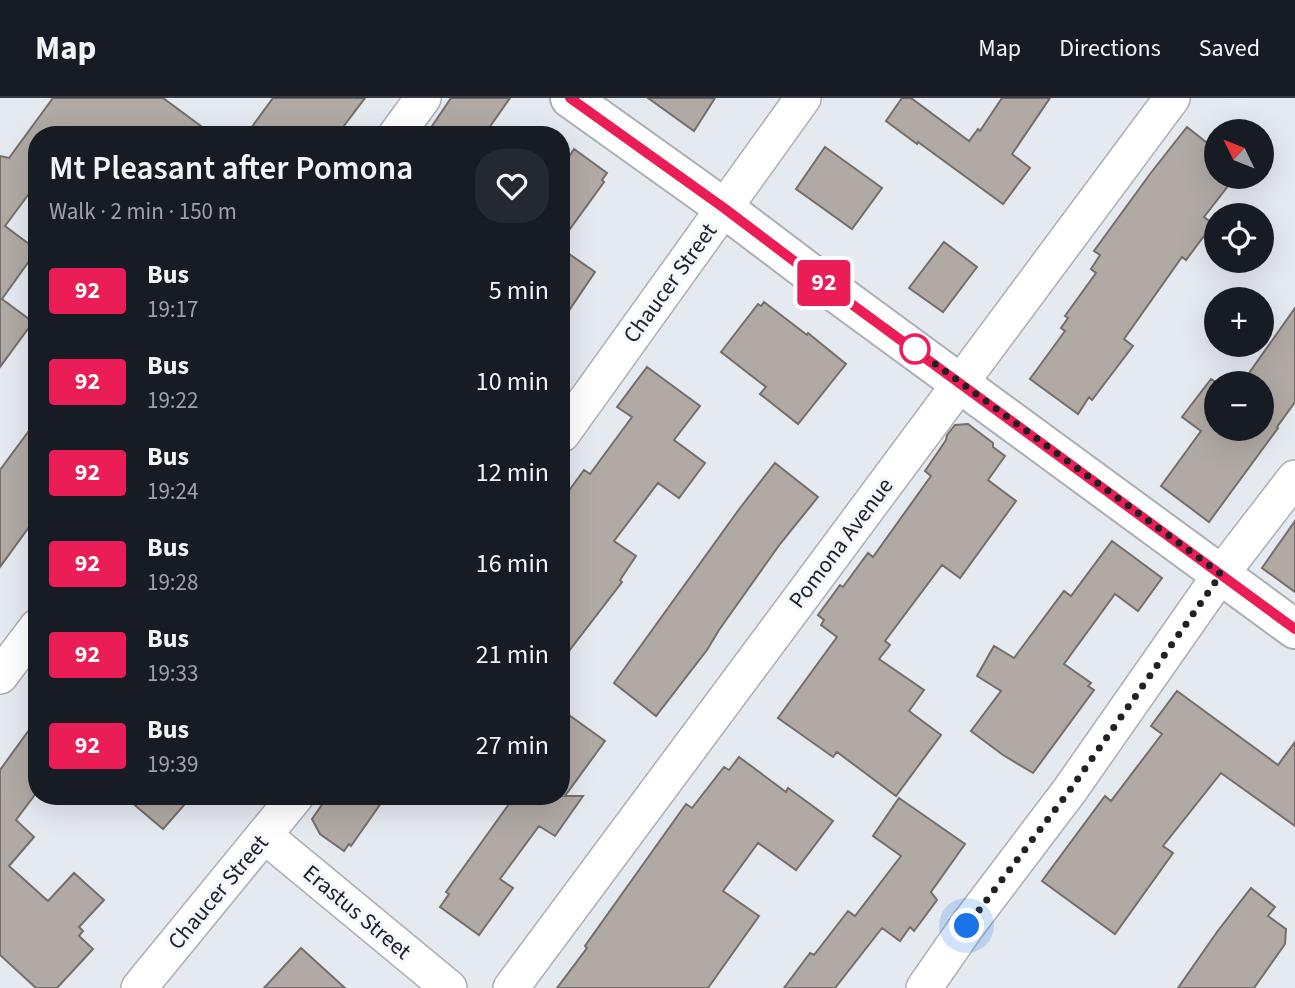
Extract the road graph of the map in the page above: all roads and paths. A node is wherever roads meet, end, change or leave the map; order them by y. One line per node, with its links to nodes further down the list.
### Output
1 (423, 98): 5 (street)
2 (570, 98): 6 (main road)
3 (803, 98): 6 (street, Chaucer Street)
4 (1172, 98): 7 (street, Pomona Avenue)
5 (403, 126)
6 (724, 208): 7 (main road); 8 (street, Chaucer Street)
7 (961, 382): 10 (main road); 18 (street, Pomona Avenue)
8 (570, 423)
9 (1295, 478): 10 (street)
10 (1221, 574): 11 (main road); 19 (street)
11 (1295, 629)
12 (28, 639): 13 (street)
13 (0, 676)
14 (289, 805): 15 (street, Chaucer Street)
15 (265, 836): 16 (street, Chaucer Street); 17 (street, Erastus Street)
16 (139, 988)
17 (449, 988)
18 (511, 988)
19 (924, 988)

